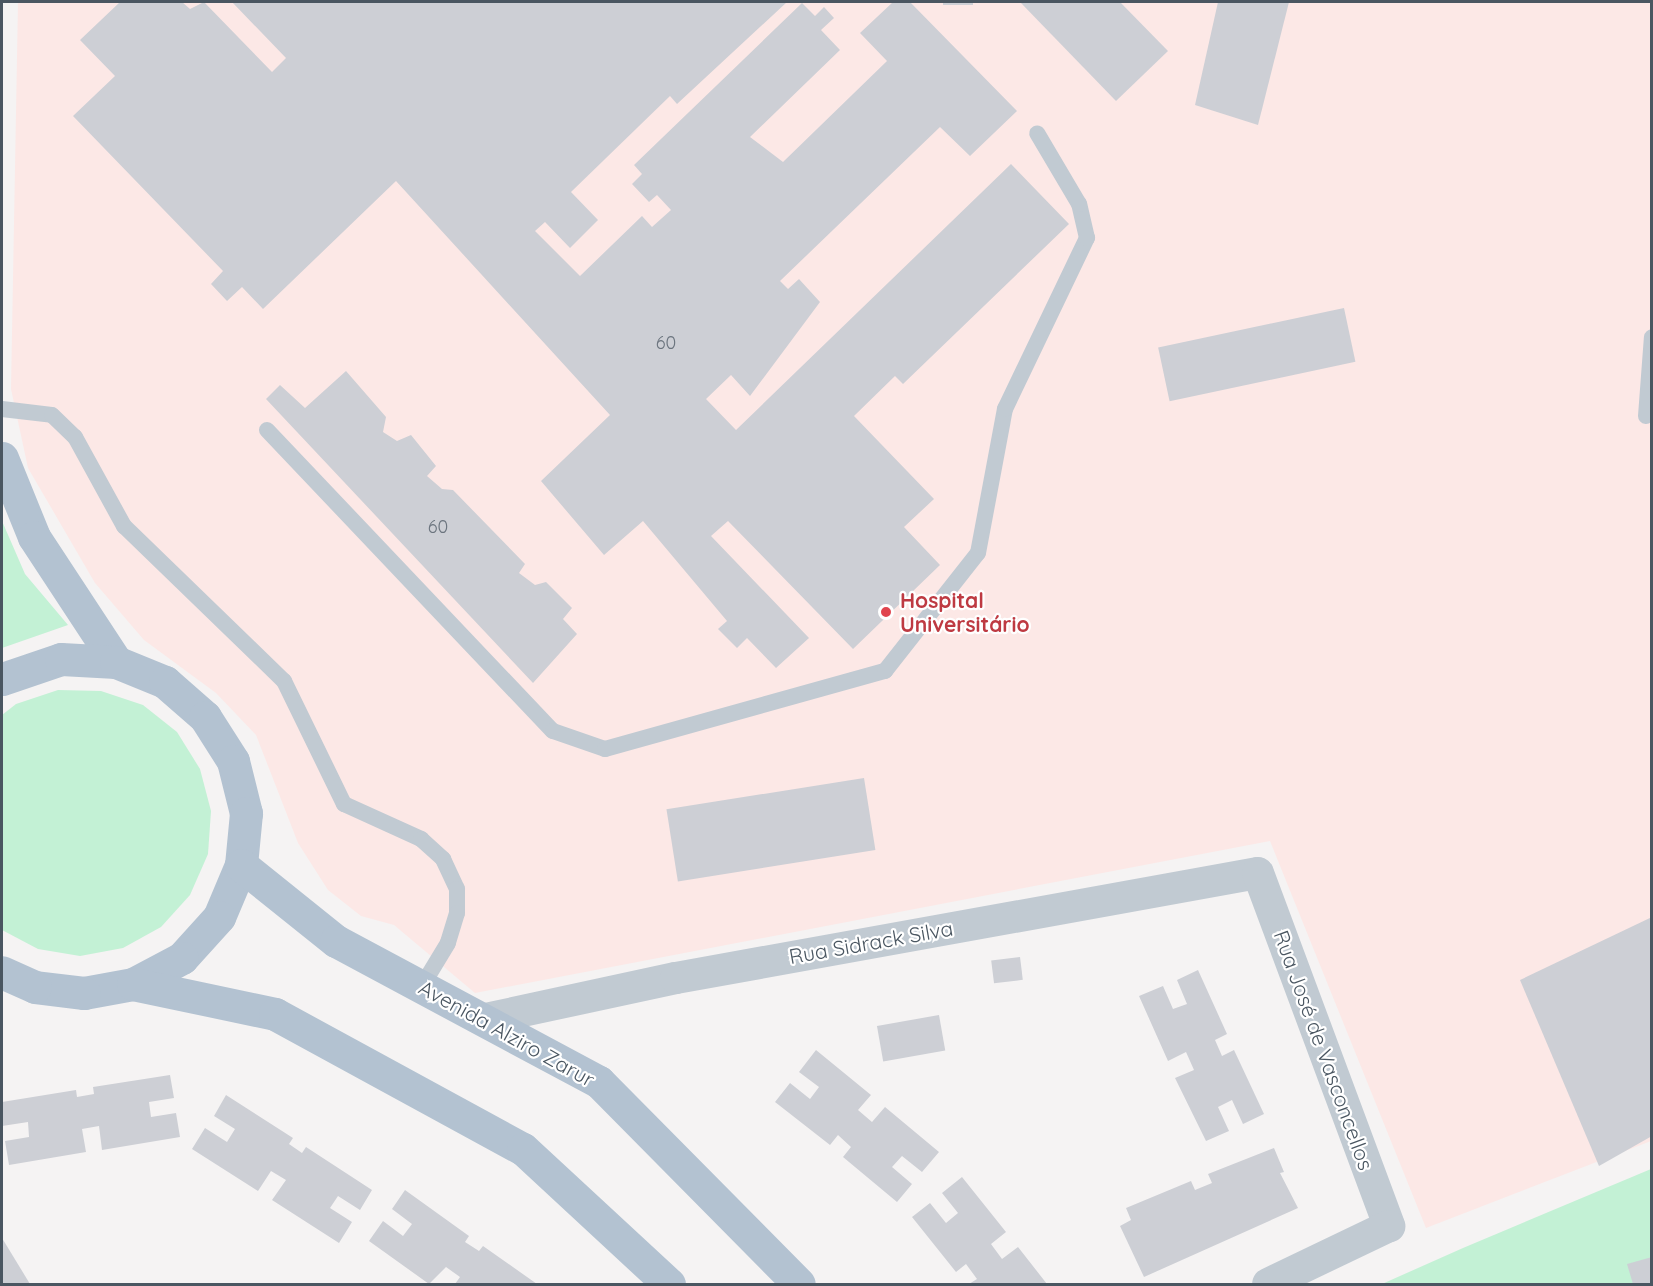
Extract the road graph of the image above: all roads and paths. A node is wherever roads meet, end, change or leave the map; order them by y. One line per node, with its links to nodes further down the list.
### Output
1 (1037, 133): 5 (lane)
2 (1652, 336): 4 (lane)
3 (2, 409): 13 (lane)
4 (1646, 416)
5 (267, 430)
6 (2, 458): 7 (main road)
7 (116, 662): 8 (main road); 9 (main road)
8 (2, 679)
9 (242, 865): 12 (main road); 13 (main road, Avenida Alziro Zarur)
10 (1258, 873): 14 (street, Rua Sidrack Silva); 17 (street, Rua José de Vasconcellos)
11 (2, 972): 12 (main road)
12 (133, 984): 15 (main road)
13 (422, 986): 14 (main road, Avenida Alziro Zarur)
14 (486, 1020): 16 (main road, Avenida Alziro Zarur)
15 (669, 1284)
16 (799, 1284)
17 (1268, 1284)

